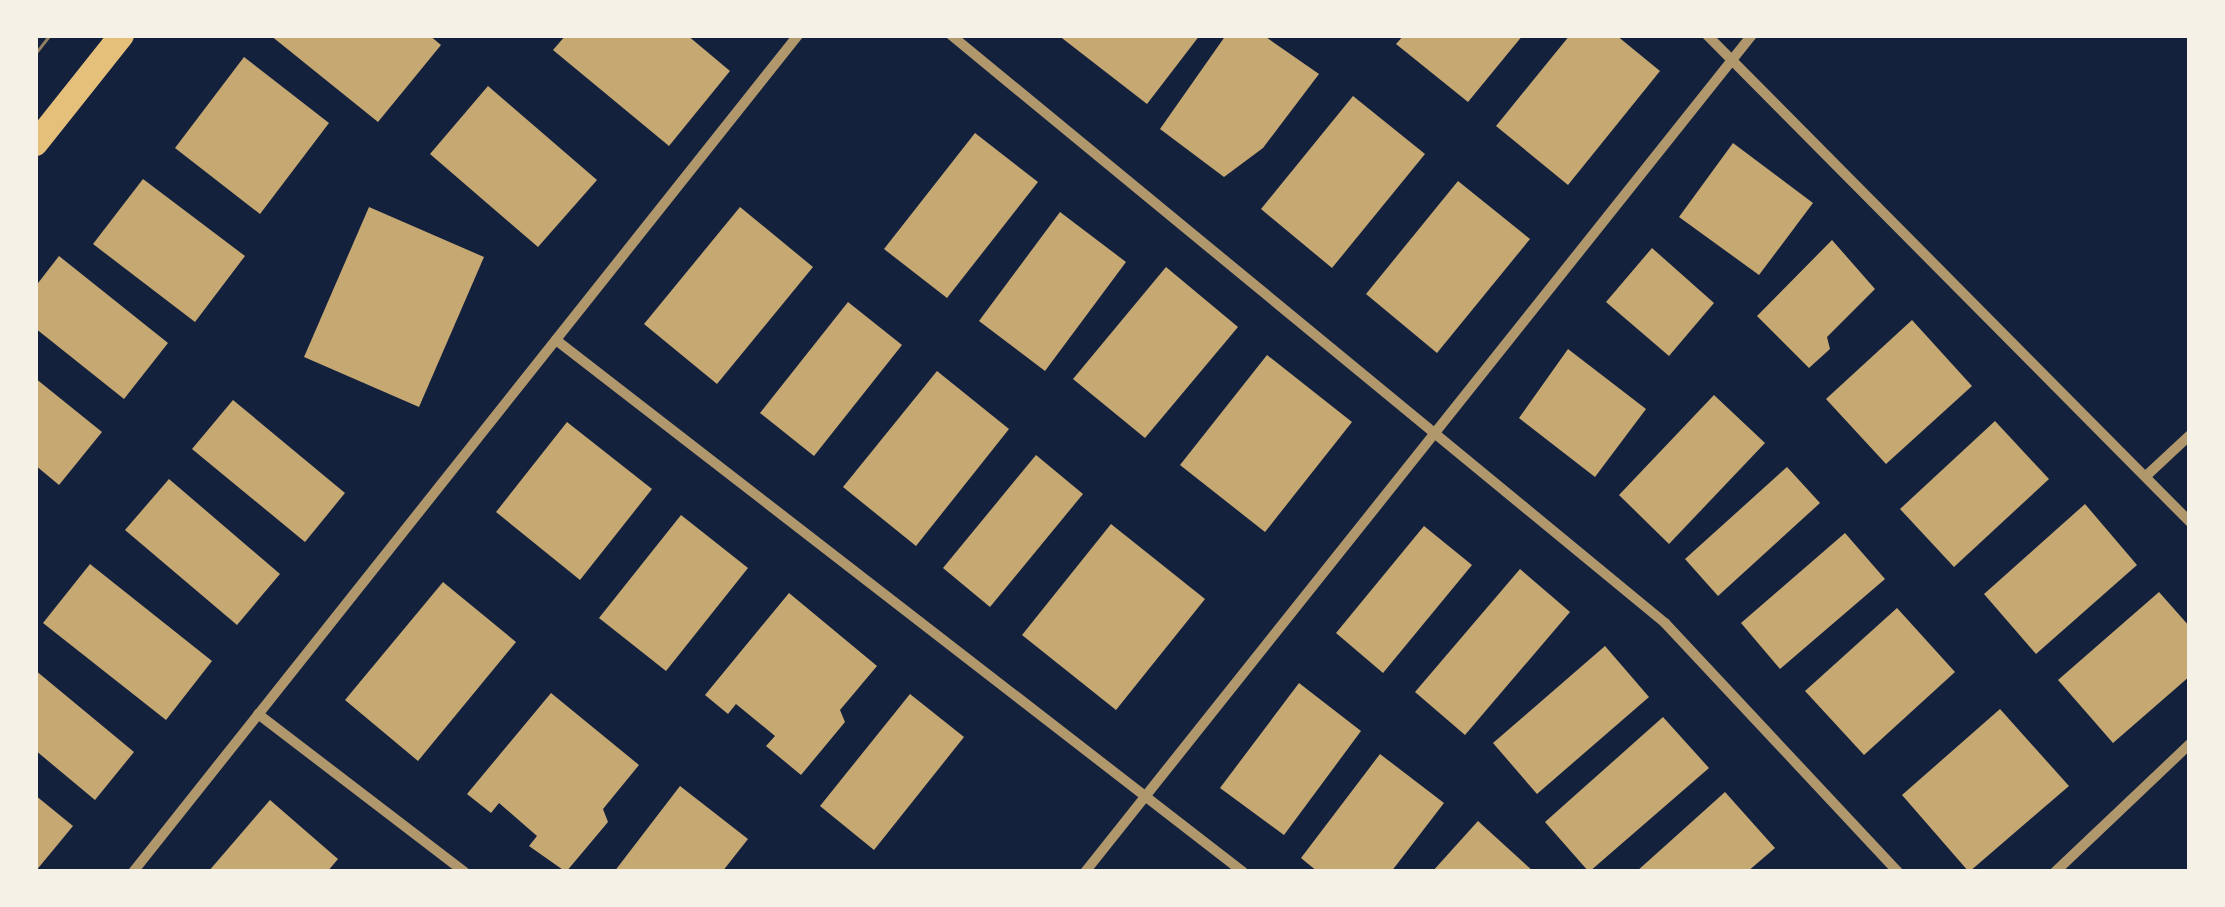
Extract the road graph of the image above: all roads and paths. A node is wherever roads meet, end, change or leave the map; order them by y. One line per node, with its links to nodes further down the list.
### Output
1 (121, 35): 7 (main road)
2 (798, 35): 8 (street)
3 (951, 35): 10 (street)
4 (1707, 35): 6 (street)
5 (1752, 35): 6 (street)
6 (1734, 57): 10 (street); 11 (street)
7 (35, 143)
8 (556, 340): 13 (street); 15 (street)
9 (2190, 435): 11 (street)
10 (1432, 437): 15 (street); 20 (street)
11 (2146, 476): 12 (street)
12 (2190, 522)
13 (258, 714): 16 (street); 17 (street)
14 (2190, 744): 21 (street)
15 (1144, 798): 18 (street); 19 (street)
16 (133, 872)
17 (465, 872)
18 (1085, 872)
19 (1244, 872)
20 (1898, 872)
21 (2055, 872)

